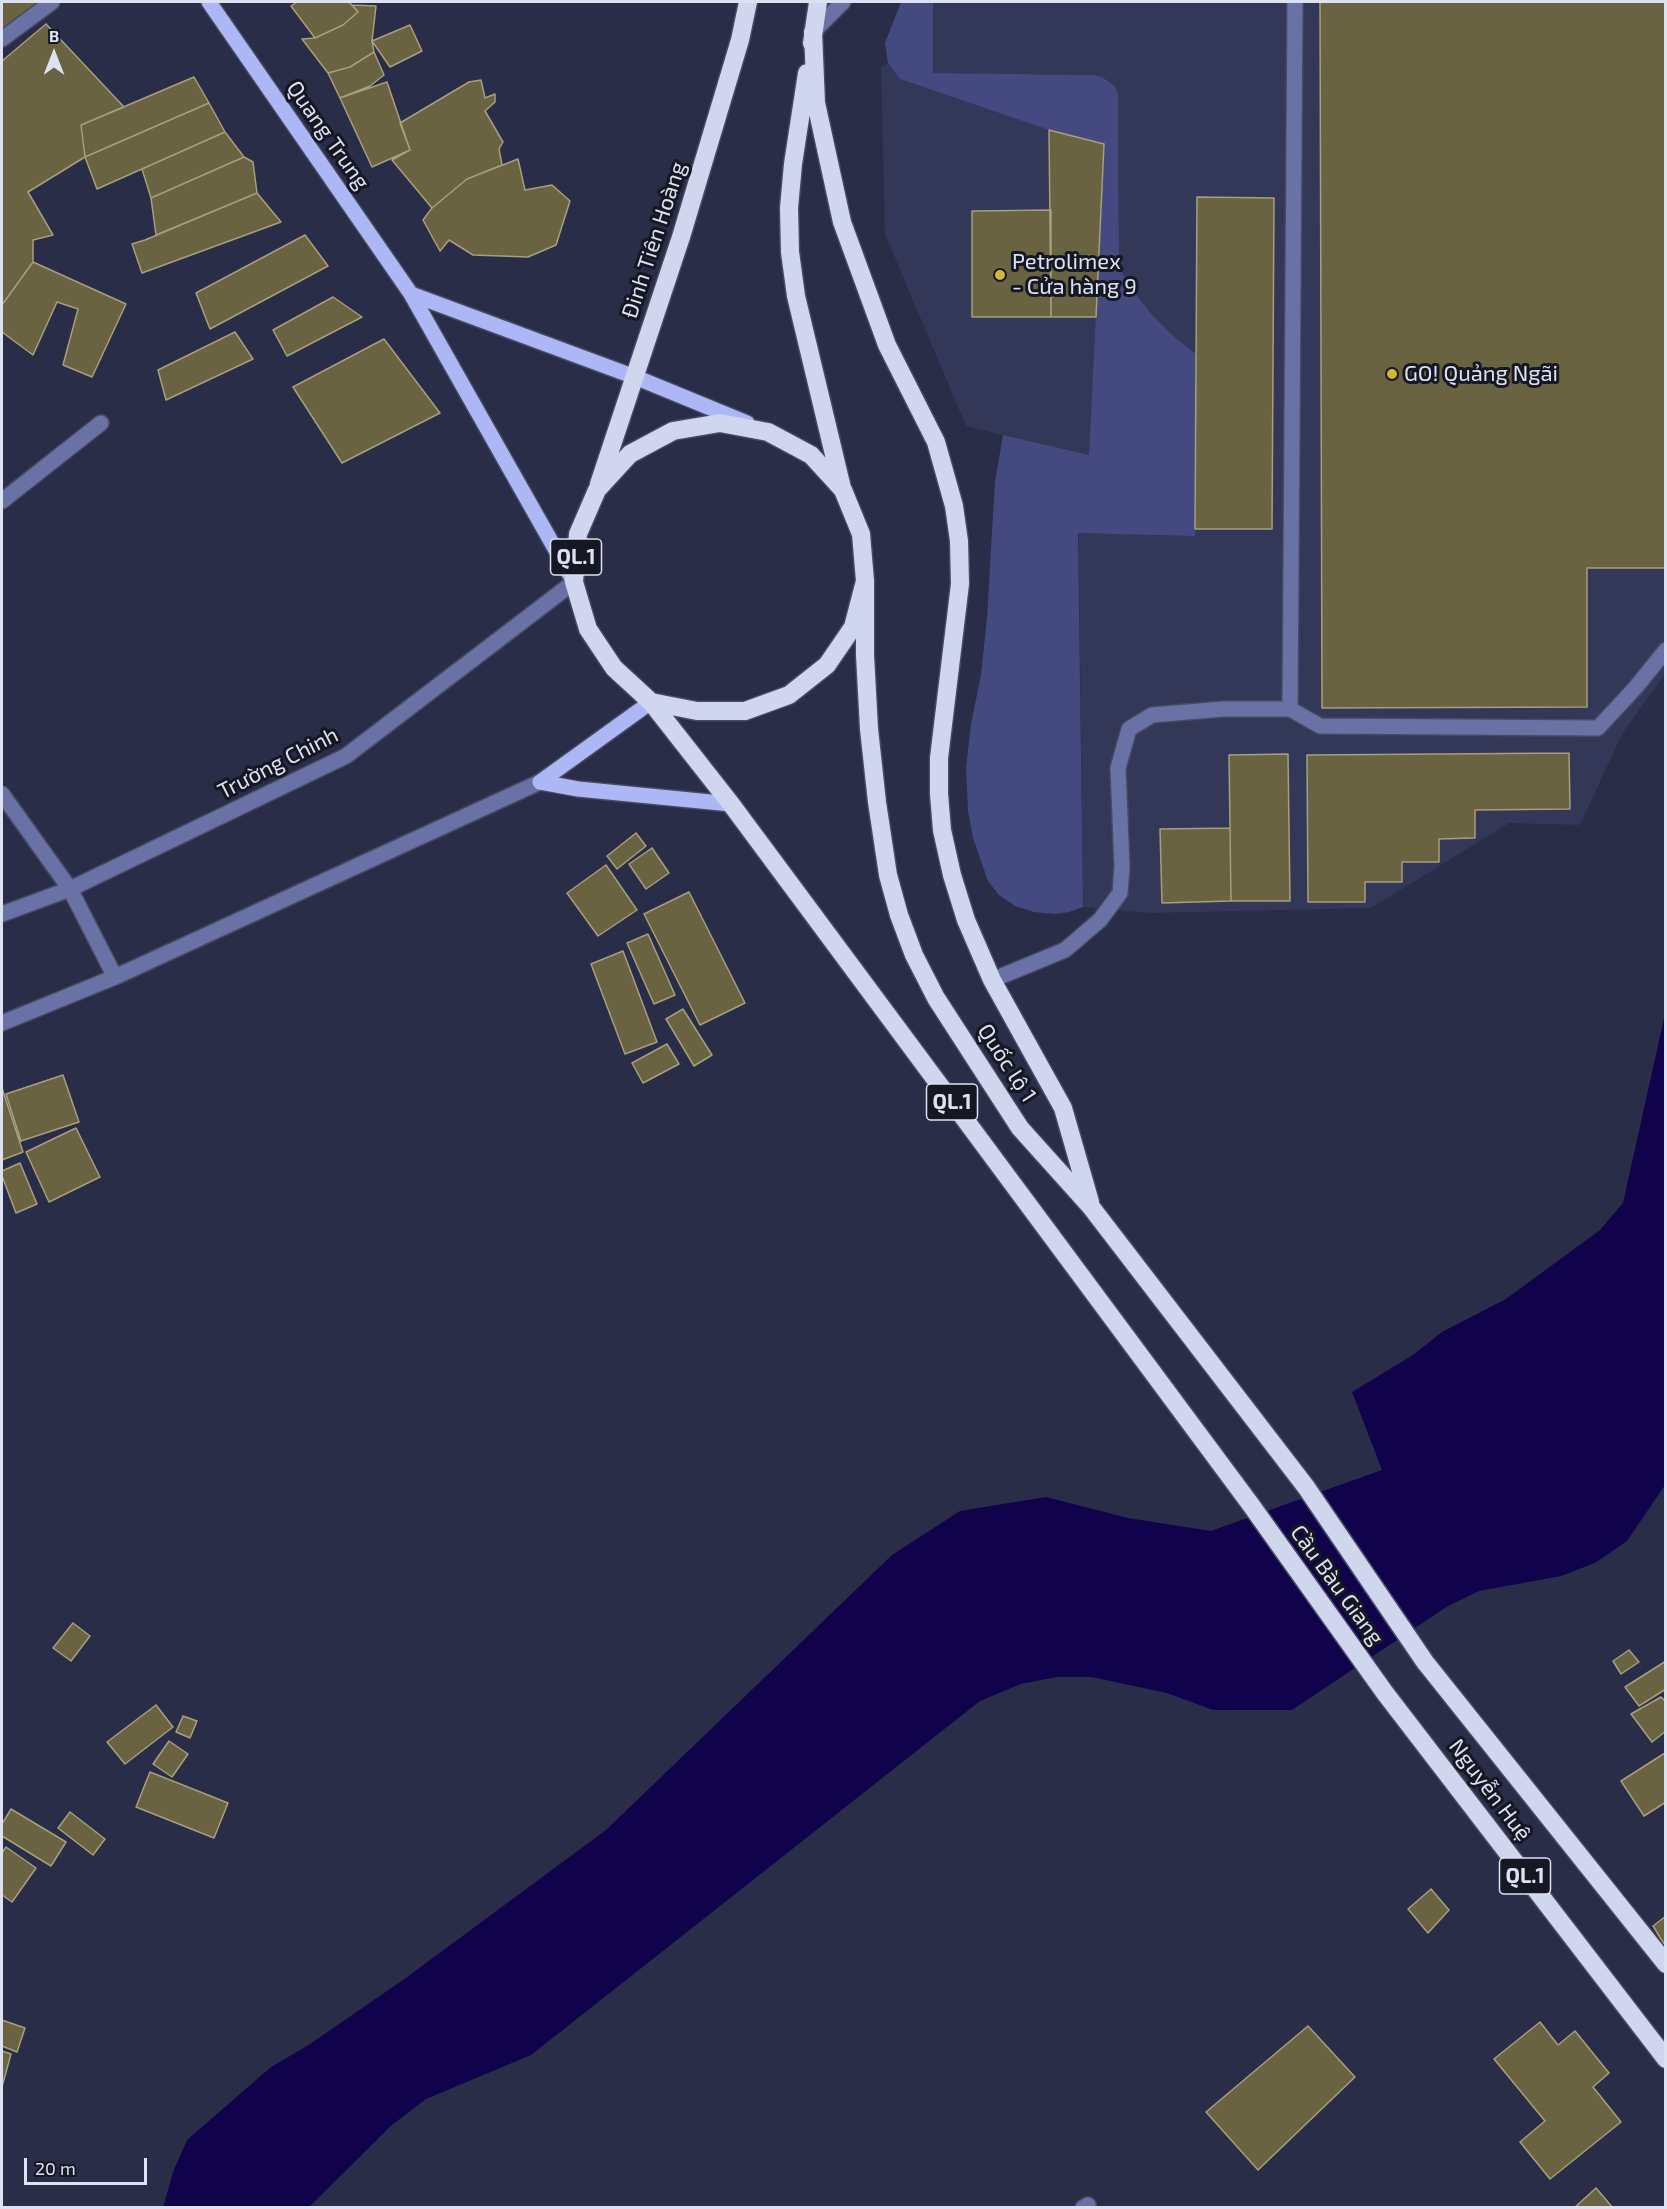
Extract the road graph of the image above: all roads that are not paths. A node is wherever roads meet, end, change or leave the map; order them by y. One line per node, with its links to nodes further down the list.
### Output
1 (52, 2): 8 (street)
2 (209, 2): 9 (main road, Quang Trung)
3 (748, 2): 10 (highway, Đinh Tiên Hoàng / QL.1)
4 (819, 2): 7 (highway, QL.1)
5 (843, 2): 7 (street)
6 (1295, 2): 20 (street)
7 (813, 32): 14 (highway, QL.1); 27 (highway)
8 (2, 39)
9 (411, 294): 10 (main road); 17 (main road, Quang Trung)
10 (635, 377): 12 (main road); 13 (highway, Đinh Tiên Hoàng / QL.1)
11 (101, 423): 15 (street)
12 (768, 432): 13 (highway, QL.1); 14 (highway, QL.1)
13 (597, 490): 17 (highway, QL.1)
14 (843, 490): 16 (highway, QL.1)
15 (2, 501)
16 (865, 581): 19 (highway, QL.1); 29 (highway, Quốc lộ 1 / QL.1)
17 (574, 582): 19 (highway, QL.1); 24 (street, Trường Chinh)
18 (1665, 650): 20 (street)
19 (651, 702): 21 (main road); 23 (highway, QL.1)
20 (1290, 709): 27 (street)
21 (540, 782): 23 (main road); 26 (street)
22 (2, 794): 24 (street)
23 (731, 804): 32 (highway, Cầu Bàu Giang / QL.1)
24 (70, 889): 25 (street, Trường Chinh); 26 (street)
25 (2, 914)
26 (115, 977): 28 (street)
27 (992, 980): 29 (highway)
28 (2, 1023)
29 (1091, 1207): 30 (highway, Quốc lộ 1 / QL.1)
30 (1306, 1487): 31 (highway, Cầu Bàu Giang / QL.1)
31 (1425, 1662): 33 (highway, Nguyễn Huệ / QL.1)
32 (1385, 1693): 34 (highway, Nguyễn Huệ / QL.1)
33 (1665, 1964)
34 (1665, 2059)

